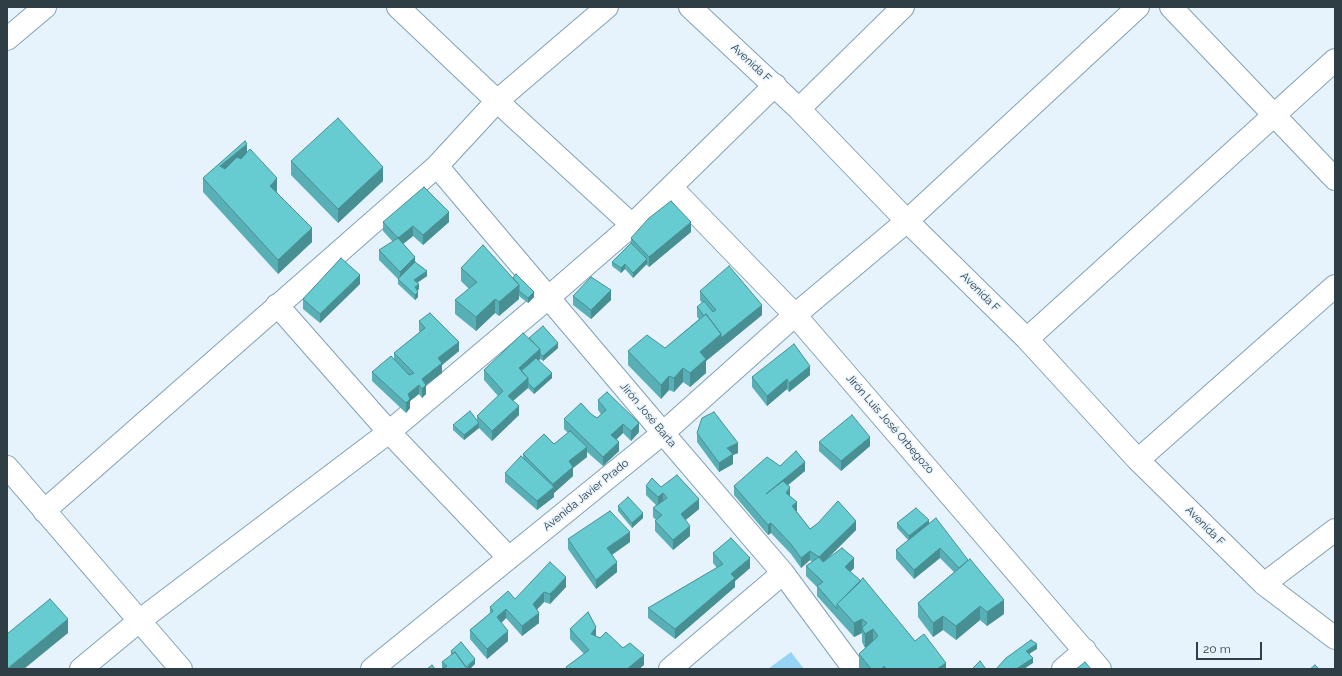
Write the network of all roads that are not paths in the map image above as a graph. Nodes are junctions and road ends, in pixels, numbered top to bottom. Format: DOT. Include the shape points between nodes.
graph roads {
  1 [pos="45,7"];
  2 [pos="398,7"];
  3 [pos="607,7"];
  4 [pos="690,7"];
  5 [pos="903,7"];
  6 [pos="1138,7"];
  7 [pos="1171,7"];
  8 [pos="7,39"];
  9 [pos="1335,60"];
  10 [pos="775,85"];
  11 [pos="497,101"];
  12 [pos="800,109"];
  13 [pos="1274,114"];
  14 [pos="437,166"];
  15 [pos="1335,179"];
  16 [pos="671,187"];
  17 [pos="907,220"];
  18 [pos="632,225"];
  19 [pos="1335,286"];
  20 [pos="549,297"];
  21 [pos="277,305"];
  22 [pos="795,315"];
  23 [pos="1027,339"];
  24 [pos="389,432"];
  25 [pos="663,433"];
  26 [pos="1138,460"];
  27 [pos="7,467"];
  28 [pos="44,511"];
  29 [pos="1335,530"];
  30 [pos="509,558"];
  31 [pos="783,573"];
  32 [pos="1264,584"];
  33 [pos="139,621"];
  34 [pos="1335,638"];
  35 [pos="1085,650"];
  36 [pos="81,669"];
  37 [pos="181,669"];
  38 [pos="372,669"];
  39 [pos="670,669"];
  40 [pos="854,669"];
  41 [pos="1063,669"];
  42 [pos="1100,669"];
  1 -- 8 [label="street"];
  2 -- 11 [label="street"];
  3 -- 11 [label="street"];
  4 -- 10 [label="street, Avenida F"];
  5 -- 12 [label="street"];
  6 -- 17 [label="street, Avenida Javier Prado"];
  7 -- 13 [label="street"];
  9 -- 13 [label="street"];
  10 -- 12 [label="street, Avenida F"];
  10 -- 16 [label="street"];
  11 -- 14 [label="street"];
  11 -- 18 [label="street"];
  12 -- 17 [label="street, Avenida F"];
  13 -- 15 [label="street"];
  13 -- 23 [label="street"];
  14 -- 20 [label="street, Jirón José Barta"];
  14 -- 21 [label="street"];
  16 -- 18 [label="street"];
  16 -- 22 [label="street, Jirón Luis José Orbegozo"];
  17 -- 22 [label="street, Avenida Javier Prado"];
  17 -- 23 [label="street, Avenida F"];
  18 -- 20 [label="street"];
  19 -- 26 [label="street"];
  20 -- 24 [label="street"];
  20 -- 25 [label="street, Jirón José Barta"];
  21 -- 24 [label="street"];
  21 -- 28 [label="street"];
  22 -- 25 [label="street, Avenida Javier Prado"];
  22 -- 35 [label="street, Jirón Luis José Orbegozo"];
  23 -- 26 [label="street, Avenida F"];
  24 -- 30 [label="street"];
  24 -- 33 [label="street"];
  25 -- 30 [label="street, Avenida Javier Prado"];
  25 -- 31 [label="street, Jirón José Barta"];
  26 -- 32 [label="street, Avenida F"];
  27 -- 28 [label="street"];
  28 -- 33 [label="street"];
  29 -- 32 [label="street"];
  30 -- 38 [label="street, Avenida Javier Prado"];
  31 -- 39 [label="street"];
  31 -- 40 [label="street, Jirón José Barta"];
  32 -- 34 [label="street, Avenida F"];
  33 -- 36 [label="street"];
  33 -- 37 [label="street"];
  35 -- 41 [label="street"];
  35 -- 42 [label="street, Jirón Luis José Orbegozo"];
}
